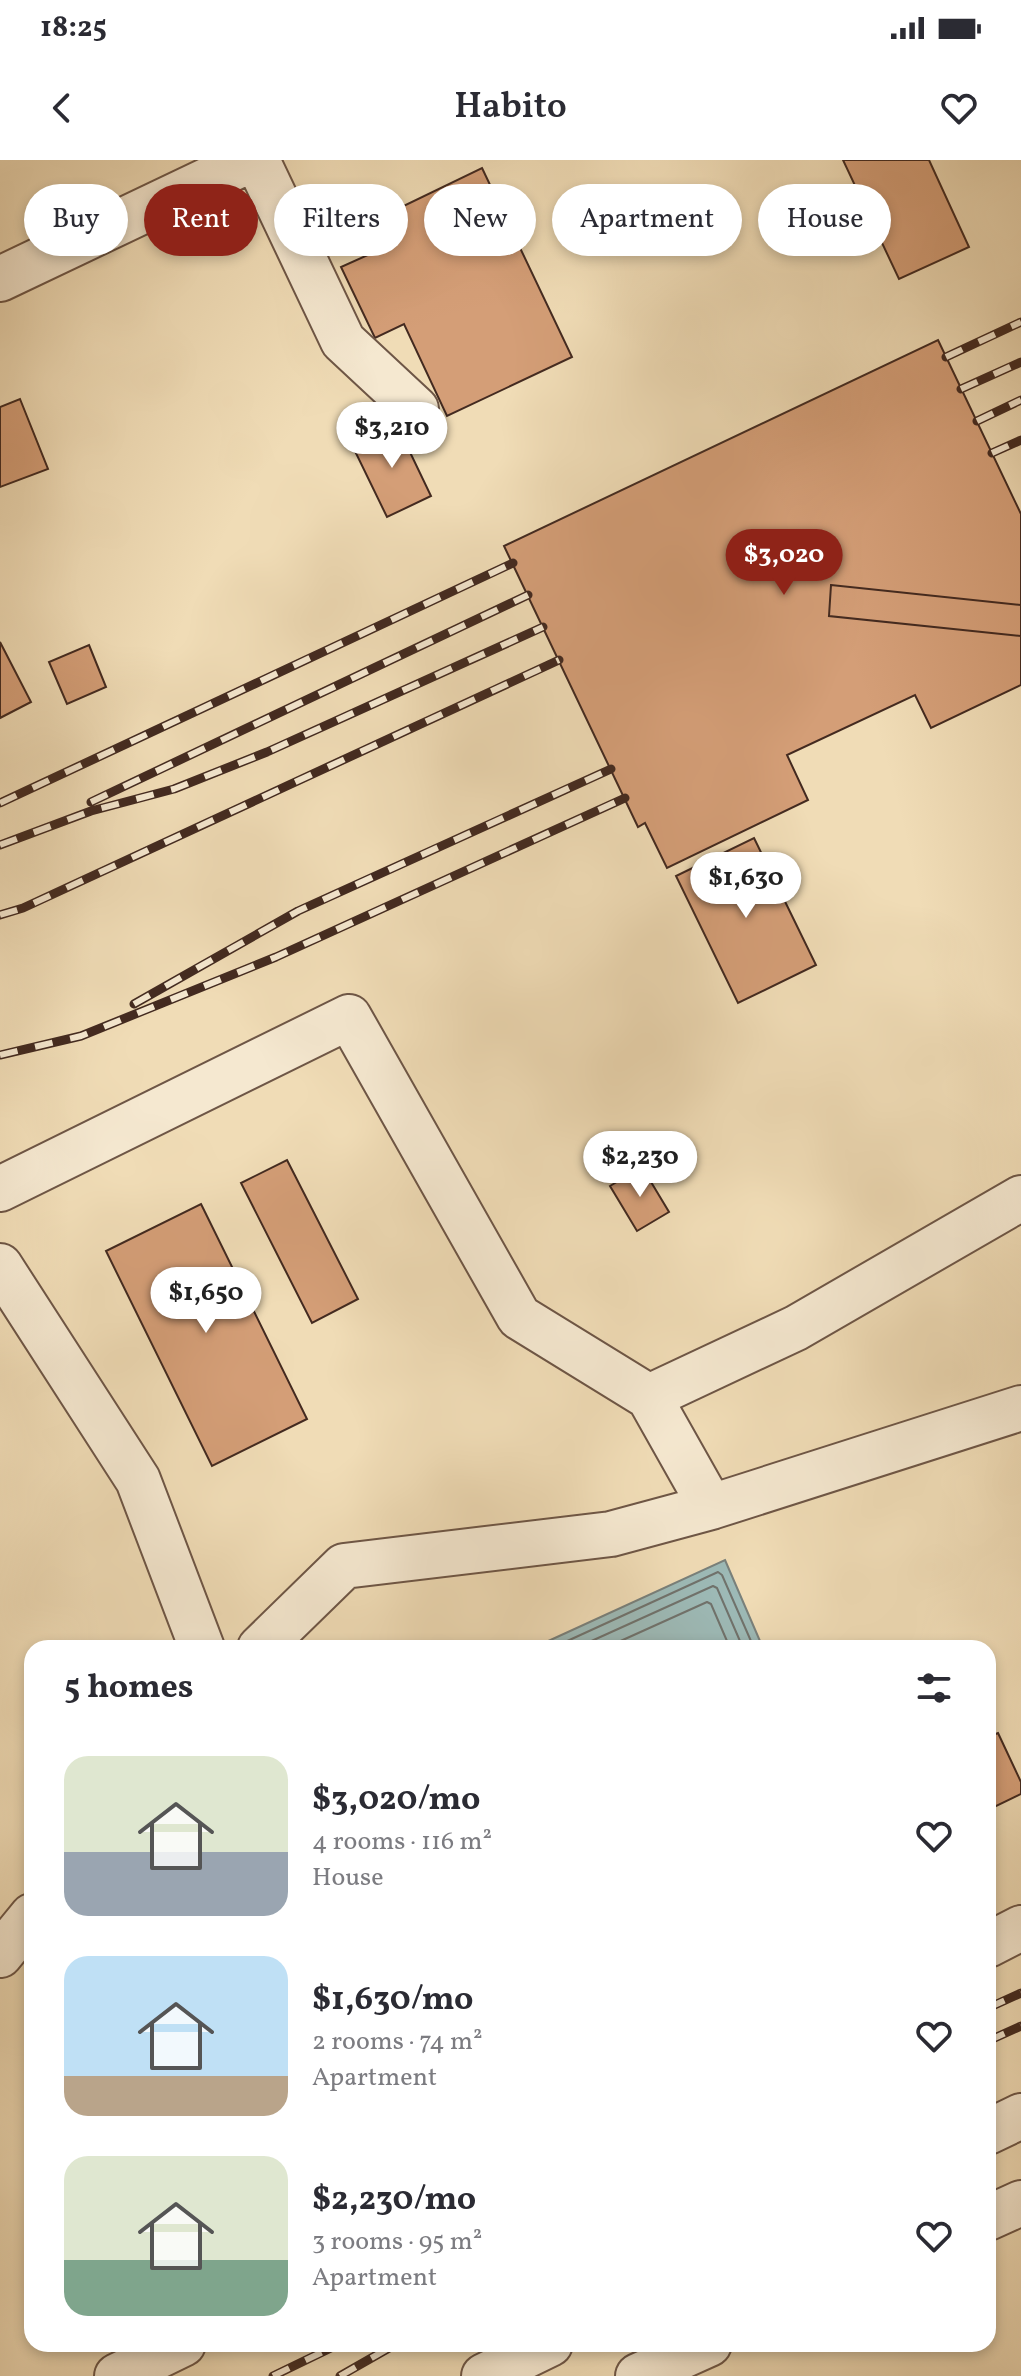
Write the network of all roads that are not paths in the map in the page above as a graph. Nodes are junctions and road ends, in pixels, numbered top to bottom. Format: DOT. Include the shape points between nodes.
graph roads {
  1 [pos="250,160"];
  2 [pos="257,160"];
  3 [pos="0,279"];
  4 [pos="416,409"];
  5 [pos="0,1189"];
  6 [pos="1021,1198"];
  7 [pos="0,1266"];
  8 [pos="649,1397"];
  9 [pos="1021,1408"];
  10 [pos="711,1507"];
  11 [pos="199,1640"];
  12 [pos="268,1640"];
  13 [pos="24,1926"];
  14 [pos="1021,1928"];
  15 [pos="996,1941"];
  16 [pos="0,1955"];
  17 [pos="1021,2116"];
  18 [pos="996,2128"];
  19 [pos="1021,2203"];
  20 [pos="996,2214"];
  21 [pos="166,2352"];
  22 [pos="534,2352"];
  23 [pos="691,2352"];
  24 [pos="117,2376"];
  25 [pos="484,2376"];
  26 [pos="638,2376"];
  1 -- 3 [label="lane"];
  2 -- 4 [label="lane" via="343,341"];
  5 -- 8 [label="lane" via="349,1017 519,1317"];
  6 -- 8 [label="lane" via="796,1328"];
  7 -- 11 [label="lane" via="138,1480"];
  8 -- 10 [label="lane"];
  9 -- 10 [label="lane"];
  10 -- 12 [label="lane" via="611,1534 344,1566"];
  13 -- 16 [label="lane"];
  14 -- 15 [label="lane"];
  17 -- 18 [label="lane"];
  19 -- 20 [label="lane"];
  21 -- 24 [label="lane"];
  22 -- 25 [label="lane"];
  23 -- 26 [label="lane"];
}
